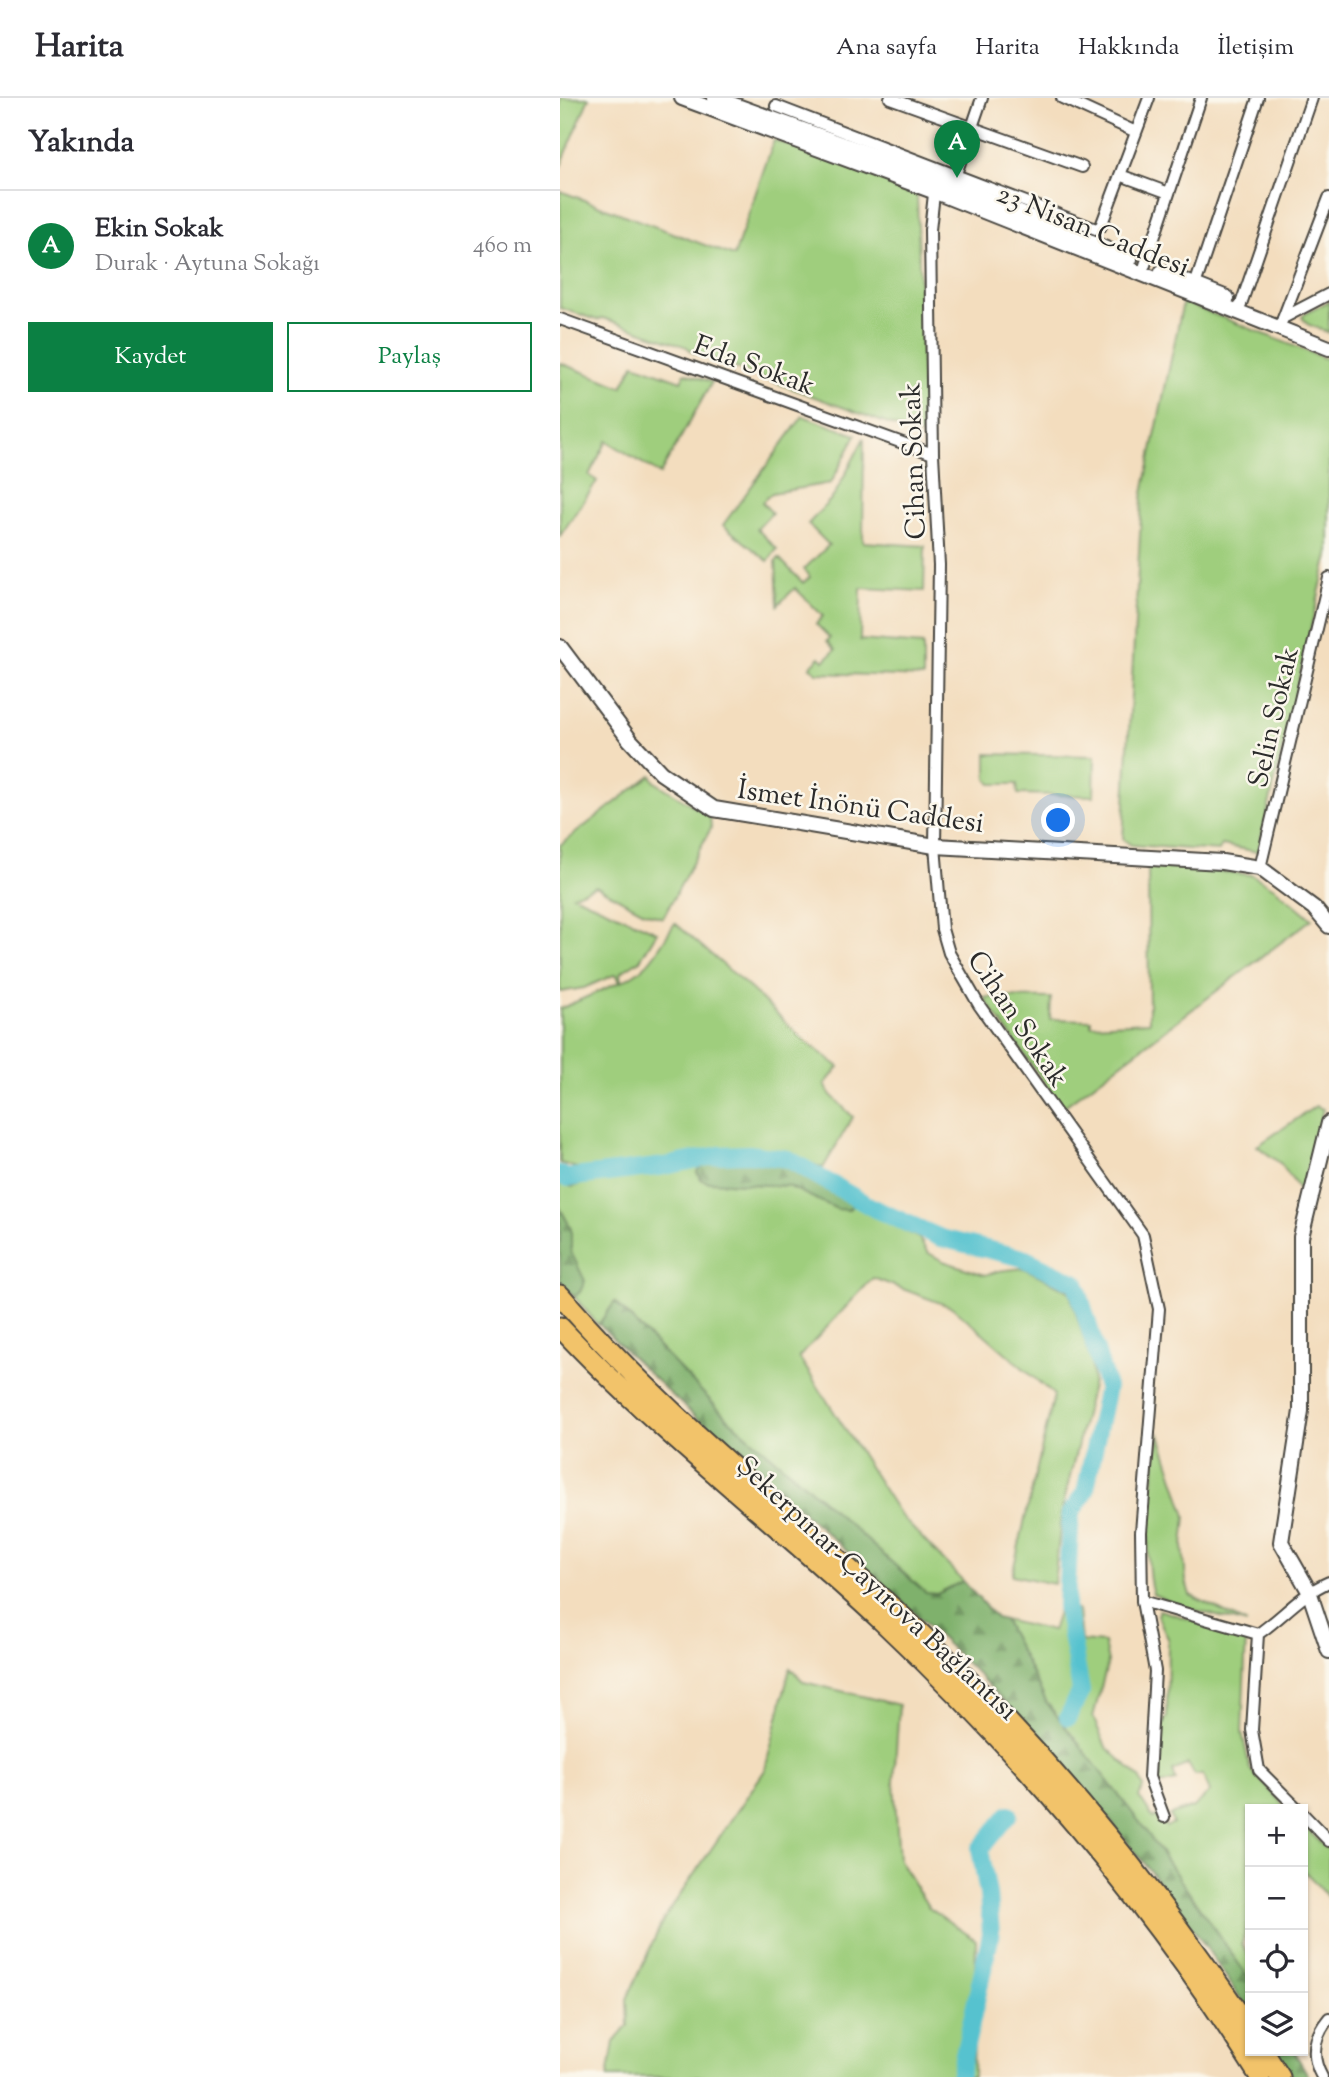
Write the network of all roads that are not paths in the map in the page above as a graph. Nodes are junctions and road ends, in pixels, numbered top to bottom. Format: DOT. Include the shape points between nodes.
graph roads {
  1 [pos="682,98"];
  2 [pos="715,98"];
  3 [pos="890,98"];
  4 [pos="982,98"];
  5 [pos="1062,98"];
  6 [pos="1149,98"];
  7 [pos="1201,98"];
  8 [pos="1258,98"];
  9 [pos="1312,98"];
  10 [pos="775,107"];
  11 [pos="973,126"];
  12 [pos="1136,132"];
  13 [pos="1082,167"];
  14 [pos="956,174"];
  15 [pos="1120,175"];
  16 [pos="935,185"];
  17 [pos="1169,193"];
  18 [pos="1329,198"];
  19 [pos="1329,228"];
  20 [pos="1315,235"];
  21 [pos="1145,265"];
  22 [pos="1195,285"];
  23 [pos="1329,294"];
  24 [pos="1241,304"];
  25 [pos="560,319"];
  26 [pos="1283,319"];
  27 [pos="1329,340"];
  28 [pos="1329,348"];
  29 [pos="933,454"];
  30 [pos="1329,578"];
  31 [pos="560,647"];
  32 [pos="934,846"];
  33 [pos="1260,868"];
  34 [pos="1329,926"];
  35 [pos="1329,1123"];
  36 [pos="560,1295"];
  37 [pos="560,1327"];
  38 [pos="1329,1582"];
  39 [pos="1309,1591"];
  40 [pos="1142,1601"];
  41 [pos="1258,1634"];
  42 [pos="1329,1651"];
  43 [pos="1293,1804"];
  44 [pos="1164,1817"];
  45 [pos="1308,1819"];
  46 [pos="1329,1841"];
  47 [pos="1329,2018"];
  48 [pos="1245,2023"];
  49 [pos="1266,2056"];
  50 [pos="1260,2077"];
  51 [pos="1280,2077"];
  52 [pos="1322,2077"];
  1 -- 16 [label="street, 23 Nisan Caddesi"];
  2 -- 10 [label="street, 23 Nisan Caddesi"];
  3 -- 11 [label="street"];
  4 -- 11 [label="street"];
  5 -- 12 [label="street"];
  6 -- 12 [label="street"];
  7 -- 17 [label="street"];
  8 -- 22 [label="street"];
  9 -- 24 [label="street"];
  10 -- 14 [label="street"];
  10 -- 16 [label="street, 23 Nisan Caddesi"];
  11 -- 13 [label="street"];
  11 -- 14 [label="street"];
  12 -- 15 [label="street"];
  14 -- 15 [label="street" via="1096,229"];
  15 -- 17 [label="street"];
  16 -- 21 [label="street, 23 Nisan Caddesi"];
  16 -- 28 [label="street, 23 Nisan Caddesi"];
  16 -- 29 [label="street, Cihan Sokak" via="930,230"];
  17 -- 21 [label="street"];
  18 -- 20 [label="street"];
  19 -- 20 [label="street"];
  20 -- 26 [label="street"];
  21 -- 22 [label="street, 23 Nisan Caddesi"];
  22 -- 24 [label="street, 23 Nisan Caddesi"];
  23 -- 26 [label="street"];
  24 -- 26 [label="street, 23 Nisan Caddesi"];
  25 -- 29 [label="street, Eda Sokak"];
  26 -- 27 [label="street, 23 Nisan Caddesi"];
  29 -- 32 [label="street, Cihan Sokak" via="939,565"];
  30 -- 33 [label="street, Selin Sokak"];
  31 -- 32 [label="street, İsmet İnönü Caddesi" via="630,740 661,773 714,809"];
  32 -- 33 [label="street, İsmet İnönü Caddesi"];
  32 -- 40 [label="street, Cihan Sokak" via="942,929 949,953 979,1005 1143,1235 1159,1309 1141,1532"];
  33 -- 34 [label="street, İsmet İnönü Caddesi" via="1314,908"];
  35 -- 39 [label="street" via="1301,1237 1301,1411 1282,1542"];
  36 -- 48 [label="highway, Şekerpınar-Çayırova Bağlantısı" via="691,1429 920,1633 1034,1749 1153,1894"];
  37 -- 50 [label="highway, Şekerpınar-Çayırova Bağlantısı" via="675,1440 882,1621 1020,1759 1142,1905"];
  38 -- 39 [label="street"];
  39 -- 41 [label="street"];
  39 -- 42 [label="street"];
  40 -- 41 [label="street"];
  40 -- 44 [label="street, Cihan Sokak" via="1155,1671 1149,1777"];
  41 -- 43 [label="street" via="1252,1730 1259,1770"];
  45 -- 46 [label="street"];
  47 -- 52 [label="street" via="1314,2049"];
  49 -- 51 [label="highway"];
}
